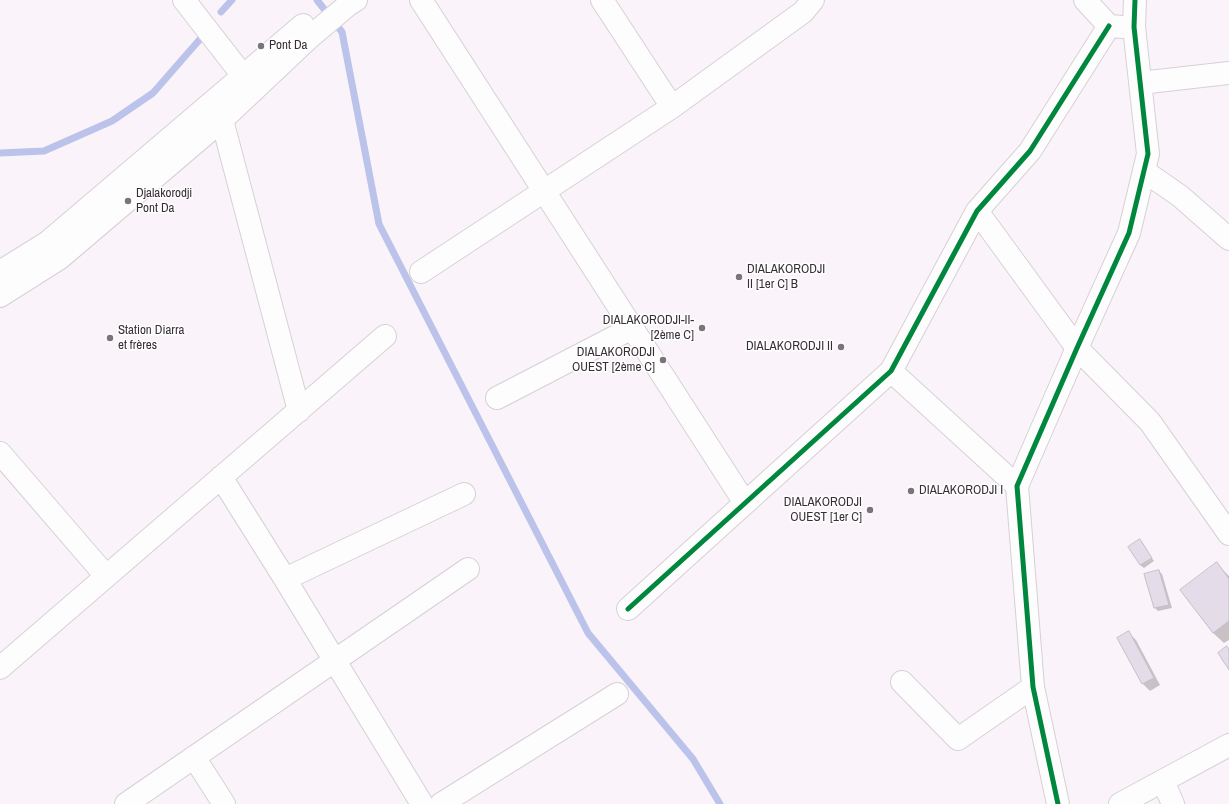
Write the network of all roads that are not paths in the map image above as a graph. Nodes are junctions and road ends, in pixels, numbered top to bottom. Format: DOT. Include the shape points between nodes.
graph roads {
  1 [pos="184,0"];
  2 [pos="421,0"];
  3 [pos="602,0"];
  4 [pos="1085,0"];
  5 [pos="1135,0"];
  6 [pos="346,2"];
  7 [pos="803,4"];
  8 [pos="1109,26"];
  9 [pos="1134,27"];
  10 [pos="1229,73"];
  11 [pos="248,83"];
  12 [pos="1140,83"];
  13 [pos="672,108"];
  14 [pos="216,112"];
  15 [pos="1144,170"];
  16 [pos="544,191"];
  17 [pos="977,211"];
  18 [pos="1229,239"];
  19 [pos="0,272"];
  20 [pos="421,272"];
  21 [pos="0,296"];
  22 [pos="632,328"];
  23 [pos="385,336"];
  24 [pos="1076,348"];
  25 [pos="891,371"];
  26 [pos="497,398"];
  27 [pos="299,411"];
  28 [pos="2,459"];
  29 [pos="221,477"];
  30 [pos="1017,486"];
  31 [pos="464,494"];
  32 [pos="745,502"];
  33 [pos="1229,534"];
  34 [pos="468,569"];
  35 [pos="106,576"];
  36 [pos="285,579"];
  37 [pos="628,609"];
  38 [pos="334,661"];
  39 [pos="0,668"];
  40 [pos="902,682"];
  41 [pos="1033,687"];
  42 [pos="617,694"];
  43 [pos="1229,745"];
  44 [pos="194,757"];
  45 [pos="1163,781"];
  46 [pos="126,804"];
  47 [pos="224,804"];
  48 [pos="422,804"];
  49 [pos="441,804"];
  50 [pos="1058,804"];
  51 [pos="1120,804"];
  52 [pos="1173,804"];
  1 -- 11 [label="street"];
  2 -- 16 [label="street"];
  3 -- 13 [label="street"];
  4 -- 8 [label="street"];
  5 -- 9 [label="street"];
  6 -- 11 [label="street" via="306,32"];
  7 -- 13 [label="street"];
  8 -- 9 [label="street"];
  8 -- 17 [label="street" via="1030,151"];
  9 -- 12 [label="street"];
  10 -- 12 [label="street"];
  11 -- 14 [label="street"];
  12 -- 15 [label="street" via="1148,154"];
  13 -- 16 [label="street"];
  14 -- 19 [label="street" via="48,242"];
  14 -- 21 [label="street" via="60,258"];
  14 -- 27 [label="street"];
  15 -- 18 [label="street" via="1180,196"];
  15 -- 24 [label="street" via="1129,233"];
  16 -- 20 [label="street"];
  16 -- 22 [label="street"];
  17 -- 24 [label="street"];
  17 -- 25 [label="street"];
  22 -- 26 [label="street"];
  22 -- 32 [label="street"];
  23 -- 27 [label="street"];
  24 -- 30 [label="street"];
  24 -- 33 [label="street" via="1150,422"];
  25 -- 30 [label="street"];
  25 -- 32 [label="street"];
  27 -- 29 [label="street"];
  28 -- 35 [label="street"];
  29 -- 35 [label="street"];
  29 -- 36 [label="street"];
  30 -- 41 [label="street"];
  31 -- 36 [label="street"];
  32 -- 37 [label="street"];
  34 -- 38 [label="street"];
  35 -- 39 [label="street"];
  36 -- 38 [label="street"];
  38 -- 44 [label="street"];
  38 -- 48 [label="street"];
  40 -- 41 [label="street" via="958,739"];
  41 -- 50 [label="street"];
  42 -- 49 [label="street"];
  43 -- 45 [label="street"];
  44 -- 46 [label="street"];
  44 -- 47 [label="street"];
  45 -- 51 [label="street"];
  45 -- 52 [label="street"];
}
